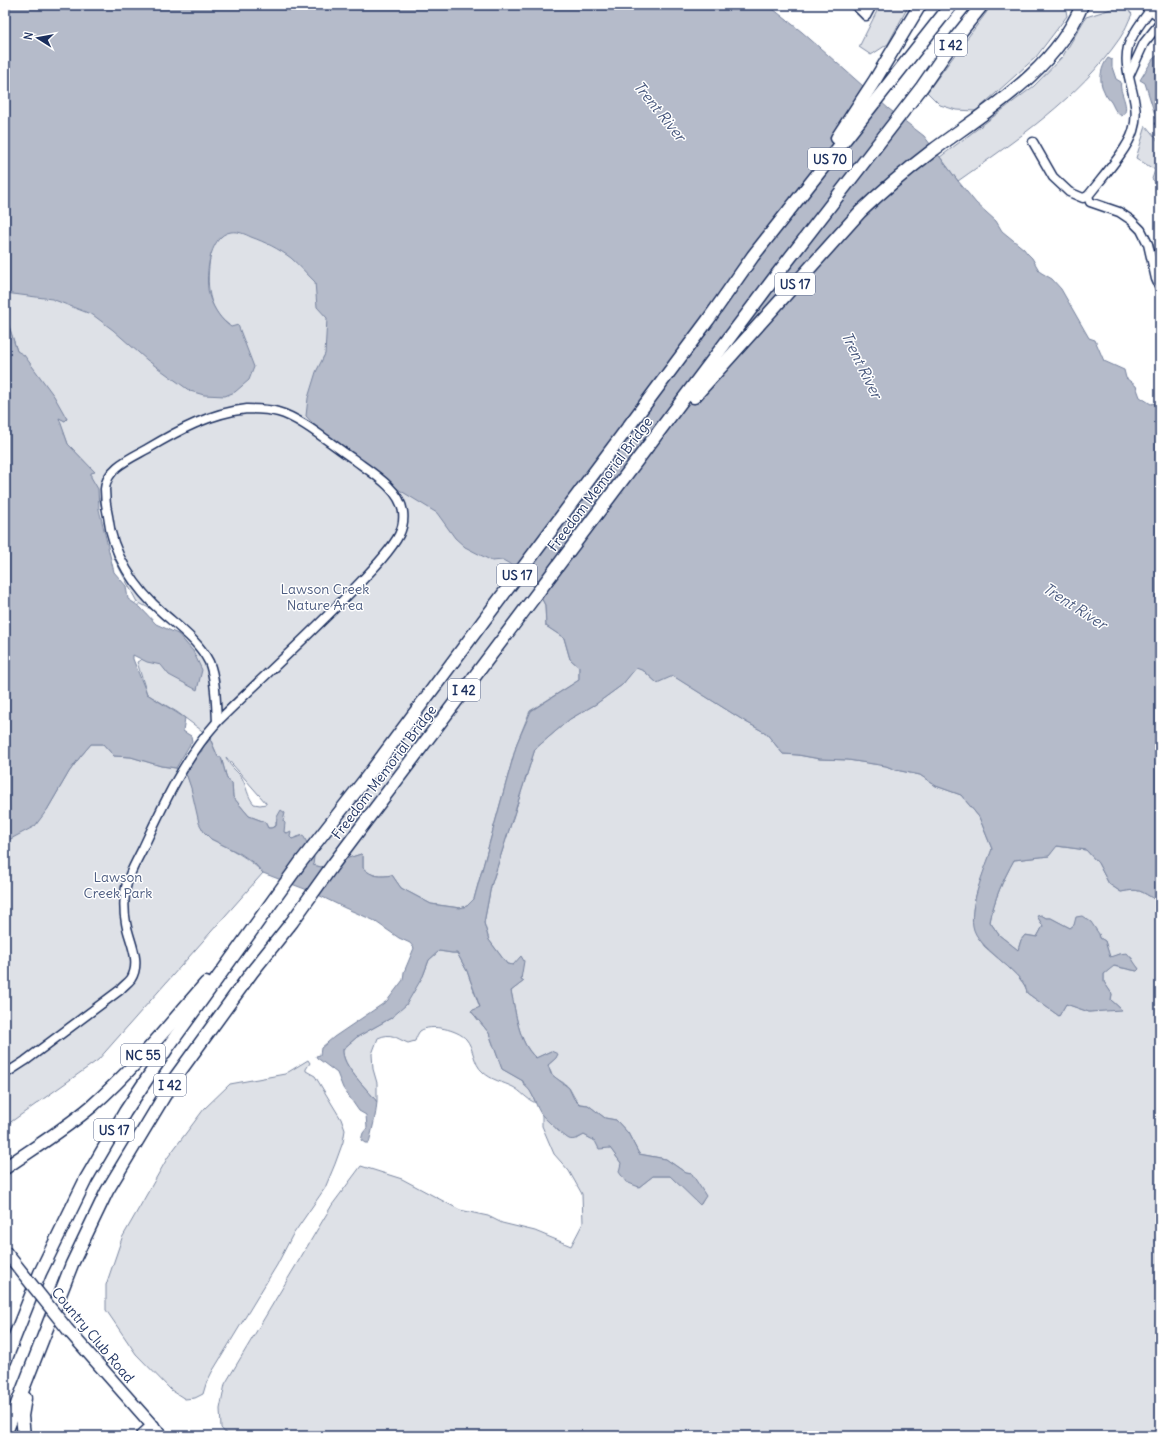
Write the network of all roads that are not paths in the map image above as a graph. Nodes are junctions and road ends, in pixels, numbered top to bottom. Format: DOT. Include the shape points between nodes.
graph roads {
  1 [pos="855,5"];
  2 [pos="872,5"];
  3 [pos="920,5"];
  4 [pos="951,5"];
  5 [pos="982,5"];
  6 [pos="1082,5"];
  7 [pos="1143,5"];
  8 [pos="1150,10"];
  9 [pos="1160,17"];
  10 [pos="1160,23"];
  11 [pos="1129,76"];
  12 [pos="1033,142"];
  13 [pos="1088,196"];
  14 [pos="761,247"];
  15 [pos="1160,288"];
  16 [pos="638,459"];
  17 [pos="217,722"];
  18 [pos="259,919"];
  19 [pos="5,1074"];
  20 [pos="5,1168"];
  21 [pos="5,1251"];
  22 [pos="72,1264"];
  23 [pos="5,1361"];
  24 [pos="158,1433"];
  25 [pos="5,1435"];
  26 [pos="24,1436"];
  27 [pos="142,1436"];
  1 -- 2 [label="street" via="866,16"];
  3 -- 14 [label="highway, US 17" via="842,131"];
  4 -- 14 [label="highway, Freedom Memorial Bridge / US 70"];
  5 -- 16 [label="highway, Freedom Memorial Bridge / I 42"];
  6 -- 16 [label="highway, US 17" via="1068,32 1027,79 968,127 907,170 860,212"];
  7 -- 8 [label="street"];
  8 -- 9 [label="street"];
  8 -- 11 [label="street" via="1128,46 1126,62"];
  10 -- 11 [label="street" via="1144,43"];
  11 -- 13 [label="street" via="1136,108 1133,131 1126,145"];
  12 -- 13 [label="street" via="1054,178 1069,192 1083,198"];
  13 -- 15 [label="street" via="1090,202 1119,212 1141,230 1148,244"];
  14 -- 18 [label="highway, Freedom Memorial Bridge / US 17"];
  16 -- 22 [label="highway, Freedom Memorial Bridge / I 42" via="175,1078 107,1191"];
  17 -- 17 [label="street" via="375,566 398,536 404,523 403,510 398,499 386,484 370,471 293,418 263,409 232,411 200,421 118,466 109,475 105,487 109,526 119,558 145,595 197,644 209,663 214,684"];
  17 -- 19 [label="street" via="201,740 179,775 131,873 125,891 124,908 126,925 135,953 136,966 131,979 120,990"];
  18 -- 20 [label="highway, NC 55" via="151,1047 115,1084 78,1117"];
  18 -- 23 [label="highway, US 17" via="168,1046 99,1156 40,1273"];
  21 -- 24 [label="main road, Country Club Road, bridge" via="68,1330"];
  22 -- 25 [label="highway, I 42"];
  22 -- 26 [label="highway" via="26,1392 22,1416"];
  24 -- 27 [label="highway"];
}
